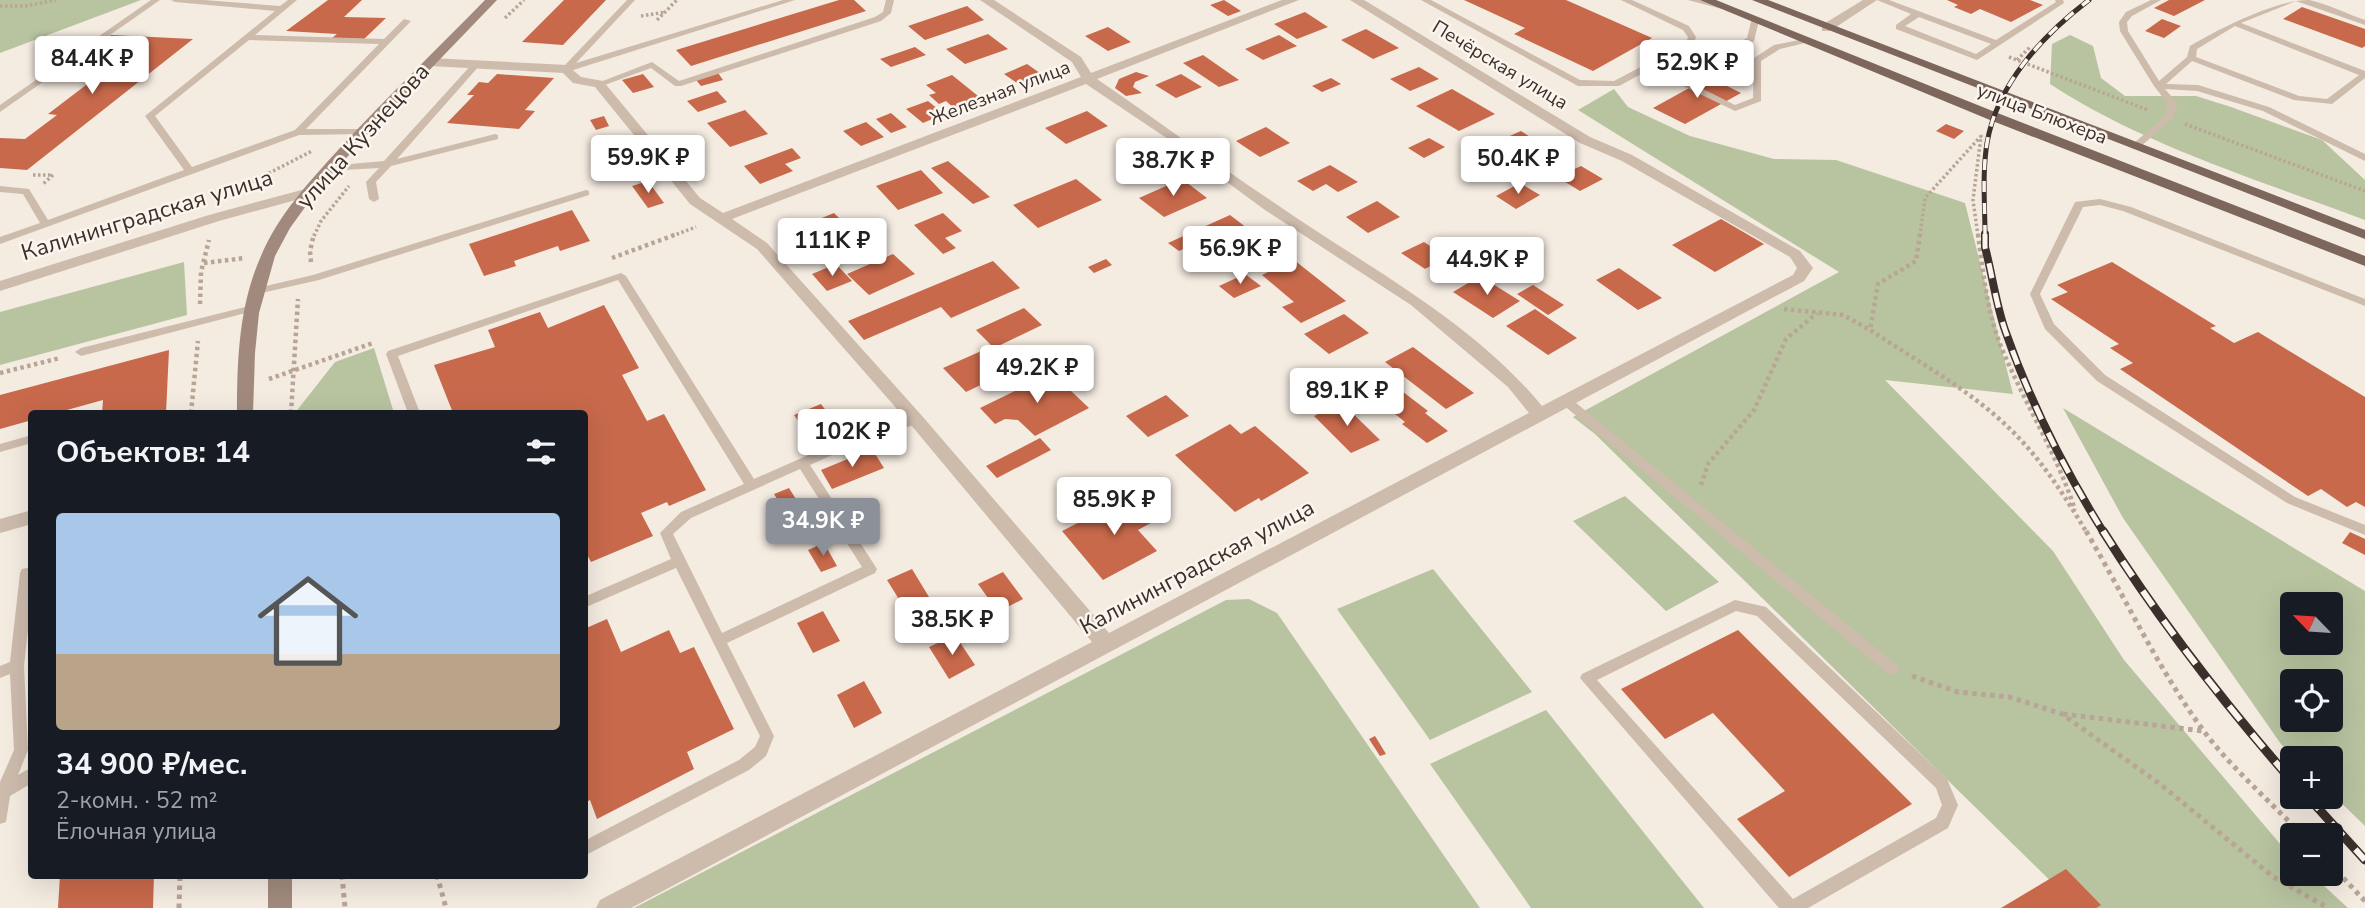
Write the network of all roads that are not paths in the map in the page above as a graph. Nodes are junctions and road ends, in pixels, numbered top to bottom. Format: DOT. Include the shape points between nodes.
graph roads {
  1 [pos="156,0"];
  2 [pos="175,0"];
  3 [pos="293,0"];
  4 [pos="491,0"];
  5 [pos="631,0"];
  6 [pos="791,0"];
  7 [pos="890,0"];
  8 [pos="986,0"];
  9 [pos="1293,0"];
  10 [pos="1356,0"];
  11 [pos="1424,0"];
  12 [pos="1625,0"];
  13 [pos="1692,0"];
  14 [pos="1706,0"];
  15 [pos="1758,0"];
  16 [pos="1871,0"];
  17 [pos="1881,0"];
  18 [pos="2059,0"];
  19 [pos="2157,0"];
  20 [pos="2293,0"];
  21 [pos="2300,0"];
  22 [pos="1722,7"];
  23 [pos="282,9"];
  24 [pos="1917,14"];
  25 [pos="407,20"];
  26 [pos="1755,20"];
  27 [pos="2234,23"];
  28 [pos="2365,23"];
  29 [pos="1826,28"];
  30 [pos="246,37"];
  31 [pos="1806,40"];
  32 [pos="385,42"];
  33 [pos="1997,43"];
  34 [pos="2192,58"];
  35 [pos="430,62"];
  36 [pos="476,65"];
  37 [pos="567,69"];
  38 [pos="1089,80"];
  39 [pos="599,83"];
  40 [pos="2158,86"];
  41 [pos="0,109"];
  42 [pos="298,132"];
  43 [pos="361,132"];
  44 [pos="495,137"];
  45 [pos="2136,146"];
  46 [pos="2365,158"];
  47 [pos="387,164"];
  48 [pos="328,169"];
  49 [pos="190,171"];
  50 [pos="0,189"];
  51 [pos="309,192"];
  52 [pos="586,193"];
  53 [pos="374,199"];
  54 [pos="720,219"];
  55 [pos="46,224"];
  56 [pos="2365,235"];
  57 [pos="0,241"];
  58 [pos="2365,261"];
  59 [pos="1805,268"];
  60 [pos="0,286"];
  61 [pos="257,291"];
  62 [pos="2365,303"];
  63 [pos="253,307"];
  64 [pos="81,352"];
  65 [pos="1566,401"];
  66 [pos="245,410"];
  67 [pos="413,410"];
  68 [pos="1540,415"];
  69 [pos="917,421"];
  70 [pos="28,440"];
  71 [pos="0,448"];
  72 [pos="803,464"];
  73 [pos="752,487"];
  74 [pos="28,518"];
  75 [pos="0,526"];
  76 [pos="2365,530"];
  77 [pos="679,561"];
  78 [pos="27,573"];
  79 [pos="588,601"];
  80 [pos="719,641"];
  81 [pos="1105,643"];
  82 [pos="17,666"];
  83 [pos="1892,669"];
  84 [pos="0,672"];
  85 [pos="28,776"];
  86 [pos="1,793"];
  87 [pos="0,817"];
  88 [pos="588,847"];
  89 [pos="280,879"];
  90 [pos="280,908"];
  91 [pos="608,908"];
  92 [pos="1791,908"];
  1 -- 41 [label="lane"];
  2 -- 23 [label="lane"];
  3 -- 23 [label="lane"];
  4 -- 35 [label="street, улица Кузнецова"];
  5 -- 37 [label="lane"];
  6 -- 37 [label="lane"];
  7 -- 39 [label="lane" via="887,13 878,19 678,84 652,65"];
  8 -- 38 [label="street" via="1077,61"];
  9 -- 38 [label="street, Железная улица"];
  10 -- 59 [label="street, Печёрская улица" via="1585,139 1627,158 1795,254"];
  11 -- 12 [label="lane" via="1578,83 1616,84 1690,44 1692,37 1686,28"];
  13 -- 22 [label="lane"];
  14 -- 22 [label="main road, улица Блюхера"];
  15 -- 29 [label="main road, улица Блюхера"];
  16 -- 29 [label="street"];
  17 -- 24 [label="lane"];
  18 -- 33 [label="lane"];
  19 -- 40 [label="lane" via="2129,13 2123,22 2131,44"];
  20 -- 27 [label="lane"];
  21 -- 28 [label="lane"];
  22 -- 26 [label="main road, улица Блюхера"];
  23 -- 30 [label="lane"];
  24 -- 33 [label="lane"];
  24 -- 33 [label="lane" via="1899,27 1977,57"];
  25 -- 32 [label="lane"];
  26 -- 31 [label="main road, улица Блюхера"];
  26 -- 31 [label="lane" via="1751,38 1678,80 1735,108 1758,99 1757,60 1777,47"];
  27 -- 34 [label="lane" via="2193,48"];
  27 -- 34 [label="lane" via="2365,74 2329,102 2297,98"];
  29 -- 45 [label="main road, улица Блюхера"];
  30 -- 32 [label="lane"];
  30 -- 49 [label="lane" via="150,116"];
  31 -- 58 [label="main road, улица Блюхера"];
  32 -- 42 [label="lane"];
  34 -- 40 [label="lane"];
  35 -- 36 [label="street"];
  35 -- 43 [label="street, улица Кузнецова"];
  36 -- 37 [label="street"];
  36 -- 47 [label="lane"];
  37 -- 39 [label="street" via="578,80"];
  38 -- 54 [label="street, Железная улица"];
  38 -- 68 [label="street" via="1416,302 1514,383"];
  39 -- 54 [label="street" via="695,201"];
  40 -- 45 [label="lane" via="2173,104 2168,117"];
  40 -- 46 [label="lane" via="2198,88 2266,109"];
  42 -- 43 [label="lane"];
  42 -- 49 [label="lane"];
  43 -- 48 [label="street, улица Кузнецова"];
  44 -- 47 [label="lane"];
  45 -- 56 [label="main road, улица Блюхера"];
  47 -- 48 [label="lane"];
  47 -- 53 [label="lane" via="371,183"];
  48 -- 51 [label="street, улица Кузнецова"];
  49 -- 55 [label="lane"];
  50 -- 55 [label="lane" via="26,191"];
  51 -- 60 [label="street, Калининградская улица"];
  51 -- 61 [label="street, улица Кузнецова" via="269,256"];
  52 -- 61 [label="lane" via="315,278"];
  54 -- 69 [label="street" via="762,246"];
  55 -- 57 [label="lane"];
  59 -- 65 [label="street, Калининградская улица" via="1799,278"];
  61 -- 63 [label="street, улица Кузнецова"];
  62 -- 76 [label="lane" via="2100,202 2080,204 2035,294 2049,326 2101,378 2291,500"];
  63 -- 64 [label="lane"];
  63 -- 66 [label="street, улица Кузнецова"];
  65 -- 68 [label="street, Калининградская улица"];
  65 -- 83 [label="lane"];
  67 -- 73 [label="lane" via="391,354 621,276"];
  68 -- 81 [label="street, Калининградская улица"];
  69 -- 72 [label="lane" via="883,427"];
  69 -- 81 [label="street"];
  70 -- 71 [label="lane"];
  72 -- 73 [label="lane"];
  72 -- 80 [label="lane" via="870,569"];
  73 -- 77 [label="lane" via="686,514 666,533"];
  74 -- 75 [label="street"];
  77 -- 79 [label="lane"];
  77 -- 80 [label="lane"];
  78 -- 82 [label="lane"];
  80 -- 88 [label="lane" via="767,736 761,751 744,765"];
  81 -- 91 [label="street, Калининградская улица"];
  82 -- 84 [label="lane"];
  82 -- 86 [label="lane" via="21,750"];
  85 -- 86 [label="lane"];
  86 -- 87 [label="lane"];
  89 -- 90 [label="street"];
  92 -- 92 [label="lane" via="1587,678 1735,605 1761,611 1942,784 1950,805 1942,822"];
}
